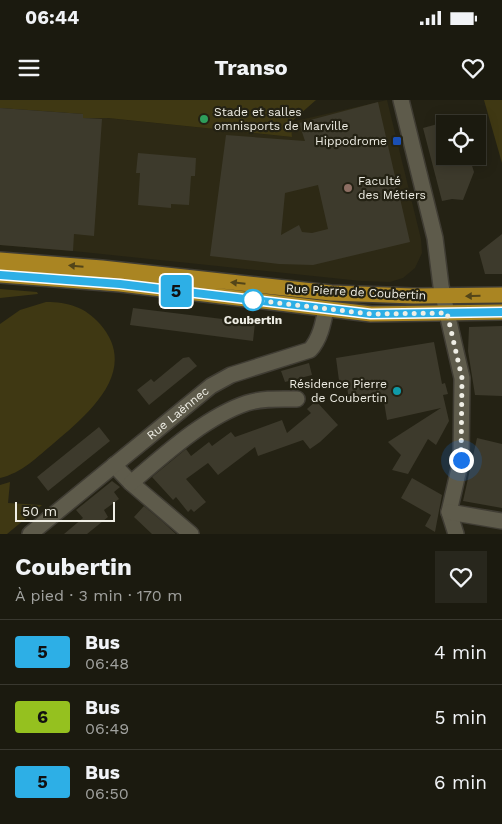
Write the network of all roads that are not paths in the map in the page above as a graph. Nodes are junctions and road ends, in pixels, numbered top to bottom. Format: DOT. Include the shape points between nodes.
graph roads {
  1 [pos="401,100"];
  2 [pos="0,260"];
  3 [pos="0,275"];
  4 [pos="502,295"];
  5 [pos="443,297"];
  6 [pos="326,309"];
  7 [pos="502,312"];
  8 [pos="447,313"];
  9 [pos="297,399"];
  10 [pos="114,464"];
  11 [pos="131,484"];
  12 [pos="449,512"];
  13 [pos="502,521"];
  14 [pos="30,534"];
  15 [pos="191,534"];
  16 [pos="456,534"];
  1 -- 5 [label="street" via="436,238"];
  5 -- 2 [label="main road, Rue Pierre de Coubertin, one-way" via="331,293"];
  3 -- 6 [label="main road, Rue Pierre de Coubertin" via="120,284"];
  4 -- 5 [label="main road, Rue Pierre de Coubertin, one-way"];
  5 -- 8 [label="street"];
  6 -- 8 [label="main road, Rue Pierre de Coubertin" via="371,314"];
  6 -- 10 [label="street, Rue Laënnec" via="316,343 310,350 231,375 211,386"];
  7 -- 8 [label="main road, Rue Pierre de Coubertin"];
  8 -- 12 [label="street" via="462,378 461,460"];
  9 -- 11 [label="street" via="248,403 226,413 173,446"];
  10 -- 11 [label="street"];
  10 -- 14 [label="street, Rue Laënnec"];
  11 -- 15 [label="street"];
  12 -- 13 [label="street"];
  12 -- 16 [label="street"];
}
